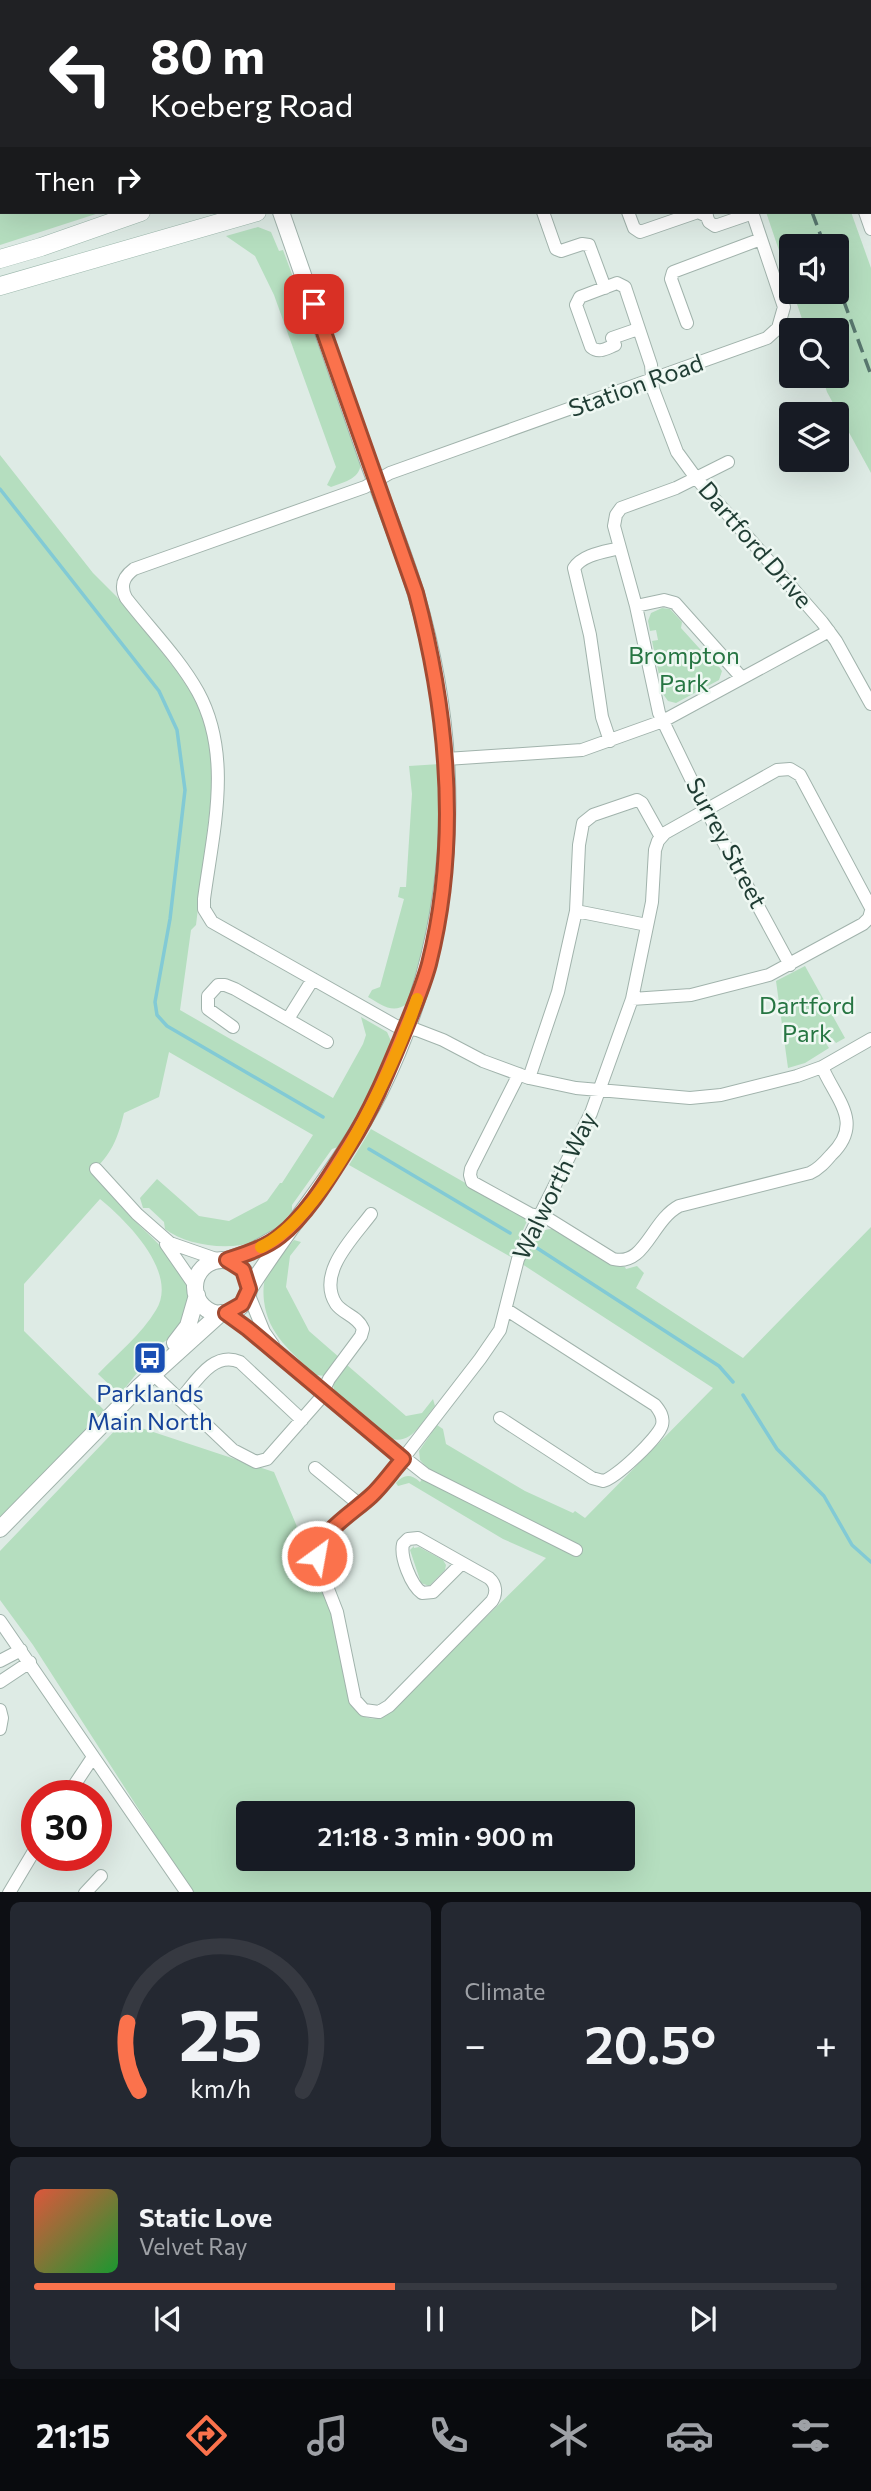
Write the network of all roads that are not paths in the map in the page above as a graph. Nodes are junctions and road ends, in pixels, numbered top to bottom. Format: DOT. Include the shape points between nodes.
graph roads {
  1 [pos="135,214"];
  2 [pos="250,214"];
  3 [pos="282,214"];
  4 [pos="544,214"];
  5 [pos="629,214"];
  6 [pos="692,214"];
  7 [pos="706,214"];
  8 [pos="749,214"];
  9 [pos="752,214"];
  10 [pos="761,239"];
  11 [pos="0,259"];
  12 [pos="0,286"];
  13 [pos="605,288"];
  14 [pos="687,323"];
  15 [pos="638,329"];
  16 [pos="653,380"];
  17 [pos="728,462"];
  18 [pos="696,478"];
  19 [pos="376,481"];
  20 [pos="620,548"];
  21 [pos="636,606"];
  22 [pos="829,631"];
  23 [pos="742,678"];
  24 [pos="871,704"];
  25 [pos="663,721"];
  26 [pos="610,741"];
  27 [pos="446,759"];
  28 [pos="706,810"];
  29 [pos="661,837"];
  30 [pos="871,909"];
  31 [pos="576,911"];
  32 [pos="648,925"];
  33 [pos="790,965"];
  34 [pos="313,979"];
  35 [pos="632,999"];
  36 [pos="288,1019"];
  37 [pos="233,1027"];
  38 [pos="405,1028"];
  39 [pos="871,1038"];
  40 [pos="327,1042"];
  41 [pos="822,1067"];
  42 [pos="524,1076"];
  43 [pos="600,1090"];
  44 [pos="96,1169"];
  45 [pos="313,1200"];
  46 [pos="371,1214"];
  47 [pos="538,1216"];
  48 [pos="151,1227"];
  49 [pos="223,1260"];
  50 [pos="196,1291"];
  51 [pos="249,1291"];
  52 [pos="507,1310"];
  53 [pos="223,1313"];
  54 [pos="289,1363"];
  55 [pos="154,1375"];
  56 [pos="138,1388"];
  57 [pos="323,1393"];
  58 [pos="180,1400"];
  59 [pos="500,1418"];
  60 [pos="302,1420"];
  61 [pos="403,1459"];
  62 [pos="315,1468"];
  63 [pos="360,1505"];
  64 [pos="0,1529"];
  65 [pos="576,1550"];
  66 [pos="462,1563"];
  67 [pos="0,1621"];
  68 [pos="21,1650"];
  69 [pos="0,1661"];
  70 [pos="30,1662"];
  71 [pos="0,1682"];
  72 [pos="0,1710"];
  73 [pos="0,1728"];
  74 [pos="93,1757"];
  75 [pos="78,1780"];
  76 [pos="22,1871"];
  77 [pos="102,1876"];
  78 [pos="9,1892"];
  79 [pos="85,1892"];
  80 [pos="187,1892"];
  1 -- 11 [label="main road"];
  2 -- 12 [label="main road"];
  3 -- 19 [label="street"];
  4 -- 13 [label="street" via="556,248 589,245"];
  5 -- 6 [label="street" via="640,232"];
  7 -- 8 [label="street" via="710,224 717,226"];
  9 -- 10 [label="street, Station Road"];
  10 -- 14 [label="street" via="673,272 671,279"];
  10 -- 16 [label="street, Station Road" via="784,307 778,328 767,338"];
  13 -- 15 [label="street, Dartford Drive" via="624,285"];
  13 -- 15 [label="street" via="576,303 591,347 600,351 615,345 612,338"];
  15 -- 16 [label="street, Dartford Drive"];
  16 -- 18 [label="street, Dartford Drive" via="671,441"];
  16 -- 19 [label="street, Station Road"];
  17 -- 18 [label="street"];
  18 -- 20 [label="street, Surrey Street" via="618,511 614,522"];
  18 -- 22 [label="street, Dartford Drive"];
  19 -- 27 [label="street" via="425,628 439,691"];
  19 -- 34 [label="street, Station Road" via="134,569 122,588 191,681 214,732 219,777 204,899 207,916"];
  20 -- 21 [label="street, Surrey Street"];
  20 -- 26 [label="street" via="588,557 574,568"];
  21 -- 23 [label="street" via="664,600 675,603"];
  21 -- 25 [label="street, Surrey Street"];
  22 -- 23 [label="street"];
  22 -- 24 [label="street, Dartford Drive"];
  23 -- 25 [label="street"];
  25 -- 26 [label="street"];
  25 -- 28 [label="street, Surrey Street"];
  26 -- 27 [label="street" via="565,752"];
  27 -- 38 [label="street" via="439,914 428,965"];
  28 -- 29 [label="street"];
  28 -- 30 [label="street" via="777,770 794,770"];
  28 -- 33 [label="street, Surrey Street"];
  29 -- 31 [label="street" via="637,800 587,818 579,845"];
  29 -- 32 [label="street, Walworth Way" via="655,850"];
  30 -- 33 [label="street" via="863,924"];
  31 -- 32 [label="street"];
  31 -- 42 [label="street" via="558,992"];
  32 -- 35 [label="street, Walworth Way"];
  33 -- 35 [label="street" via="691,995"];
  34 -- 36 [label="street"];
  34 -- 38 [label="street"];
  35 -- 43 [label="street, Walworth Way"];
  36 -- 37 [label="street" via="235,989 218,985 208,996 208,1009"];
  36 -- 40 [label="street"];
  38 -- 42 [label="street"];
  38 -- 45 [label="street" via="381,1089"];
  39 -- 41 [label="street"];
  41 -- 43 [label="street" via="710,1097"];
  41 -- 47 [label="street" via="848,1128 841,1146 814,1172 679,1206 664,1217 636,1255 622,1260 612,1259"];
  42 -- 43 [label="street"];
  42 -- 47 [label="street" via="470,1175 475,1184"];
  43 -- 47 [label="street, Walworth Way"];
  44 -- 48 [label="street"];
  45 -- 49 [label="street" via="281,1236"];
  45 -- 51 [label="street"];
  46 -- 57 [label="street" via="334,1265 329,1282 337,1306 363,1329"];
  47 -- 52 [label="street, Walworth Way" via="518,1259"];
  48 -- 49 [label="street" via="170,1243"];
  48 -- 50 [label="street" via="174,1253"];
  49 -- 50 [label="street" via="202,1269"];
  49 -- 51 [label="street" via="243,1270"];
  50 -- 53 [label="street" via="206,1308"];
  50 -- 56 [label="street" via="188,1326"];
  51 -- 53 [label="street" via="238,1308"];
  51 -- 54 [label="street" via="264,1332"];
  52 -- 59 [label="street" via="654,1405 662,1422 658,1433 616,1475 603,1481"];
  52 -- 61 [label="street, Walworth Way" via="500,1330 480,1359"];
  53 -- 54 [label="street"];
  53 -- 55 [label="street"];
  54 -- 57 [label="street"];
  55 -- 56 [label="street"];
  55 -- 58 [label="street"];
  56 -- 64 [label="street"];
  57 -- 60 [label="street"];
  57 -- 61 [label="street"];
  58 -- 60 [label="street" via="233,1450 256,1461 267,1459"];
  58 -- 60 [label="street" via="211,1365 230,1359 240,1362"];
  61 -- 63 [label="street, Walworth Way"];
  61 -- 65 [label="street"];
  62 -- 63 [label="street"];
  63 -- 66 [label="street, Walworth Way" via="323,1540 317,1556 337,1612 355,1700 364,1710 379,1712 389,1706 492,1601 496,1593 492,1581"];
  66 -- 66 [label="street" via="418,1538 408,1539 402,1547 416,1588 425,1594 433,1592"];
  67 -- 68 [label="street"];
  68 -- 69 [label="street"];
  68 -- 70 [label="street"];
  70 -- 71 [label="street"];
  70 -- 74 [label="street"];
  72 -- 73 [label="street"];
  74 -- 75 [label="street"];
  74 -- 80 [label="street"];
  76 -- 78 [label="street"];
  77 -- 79 [label="street"];
}
